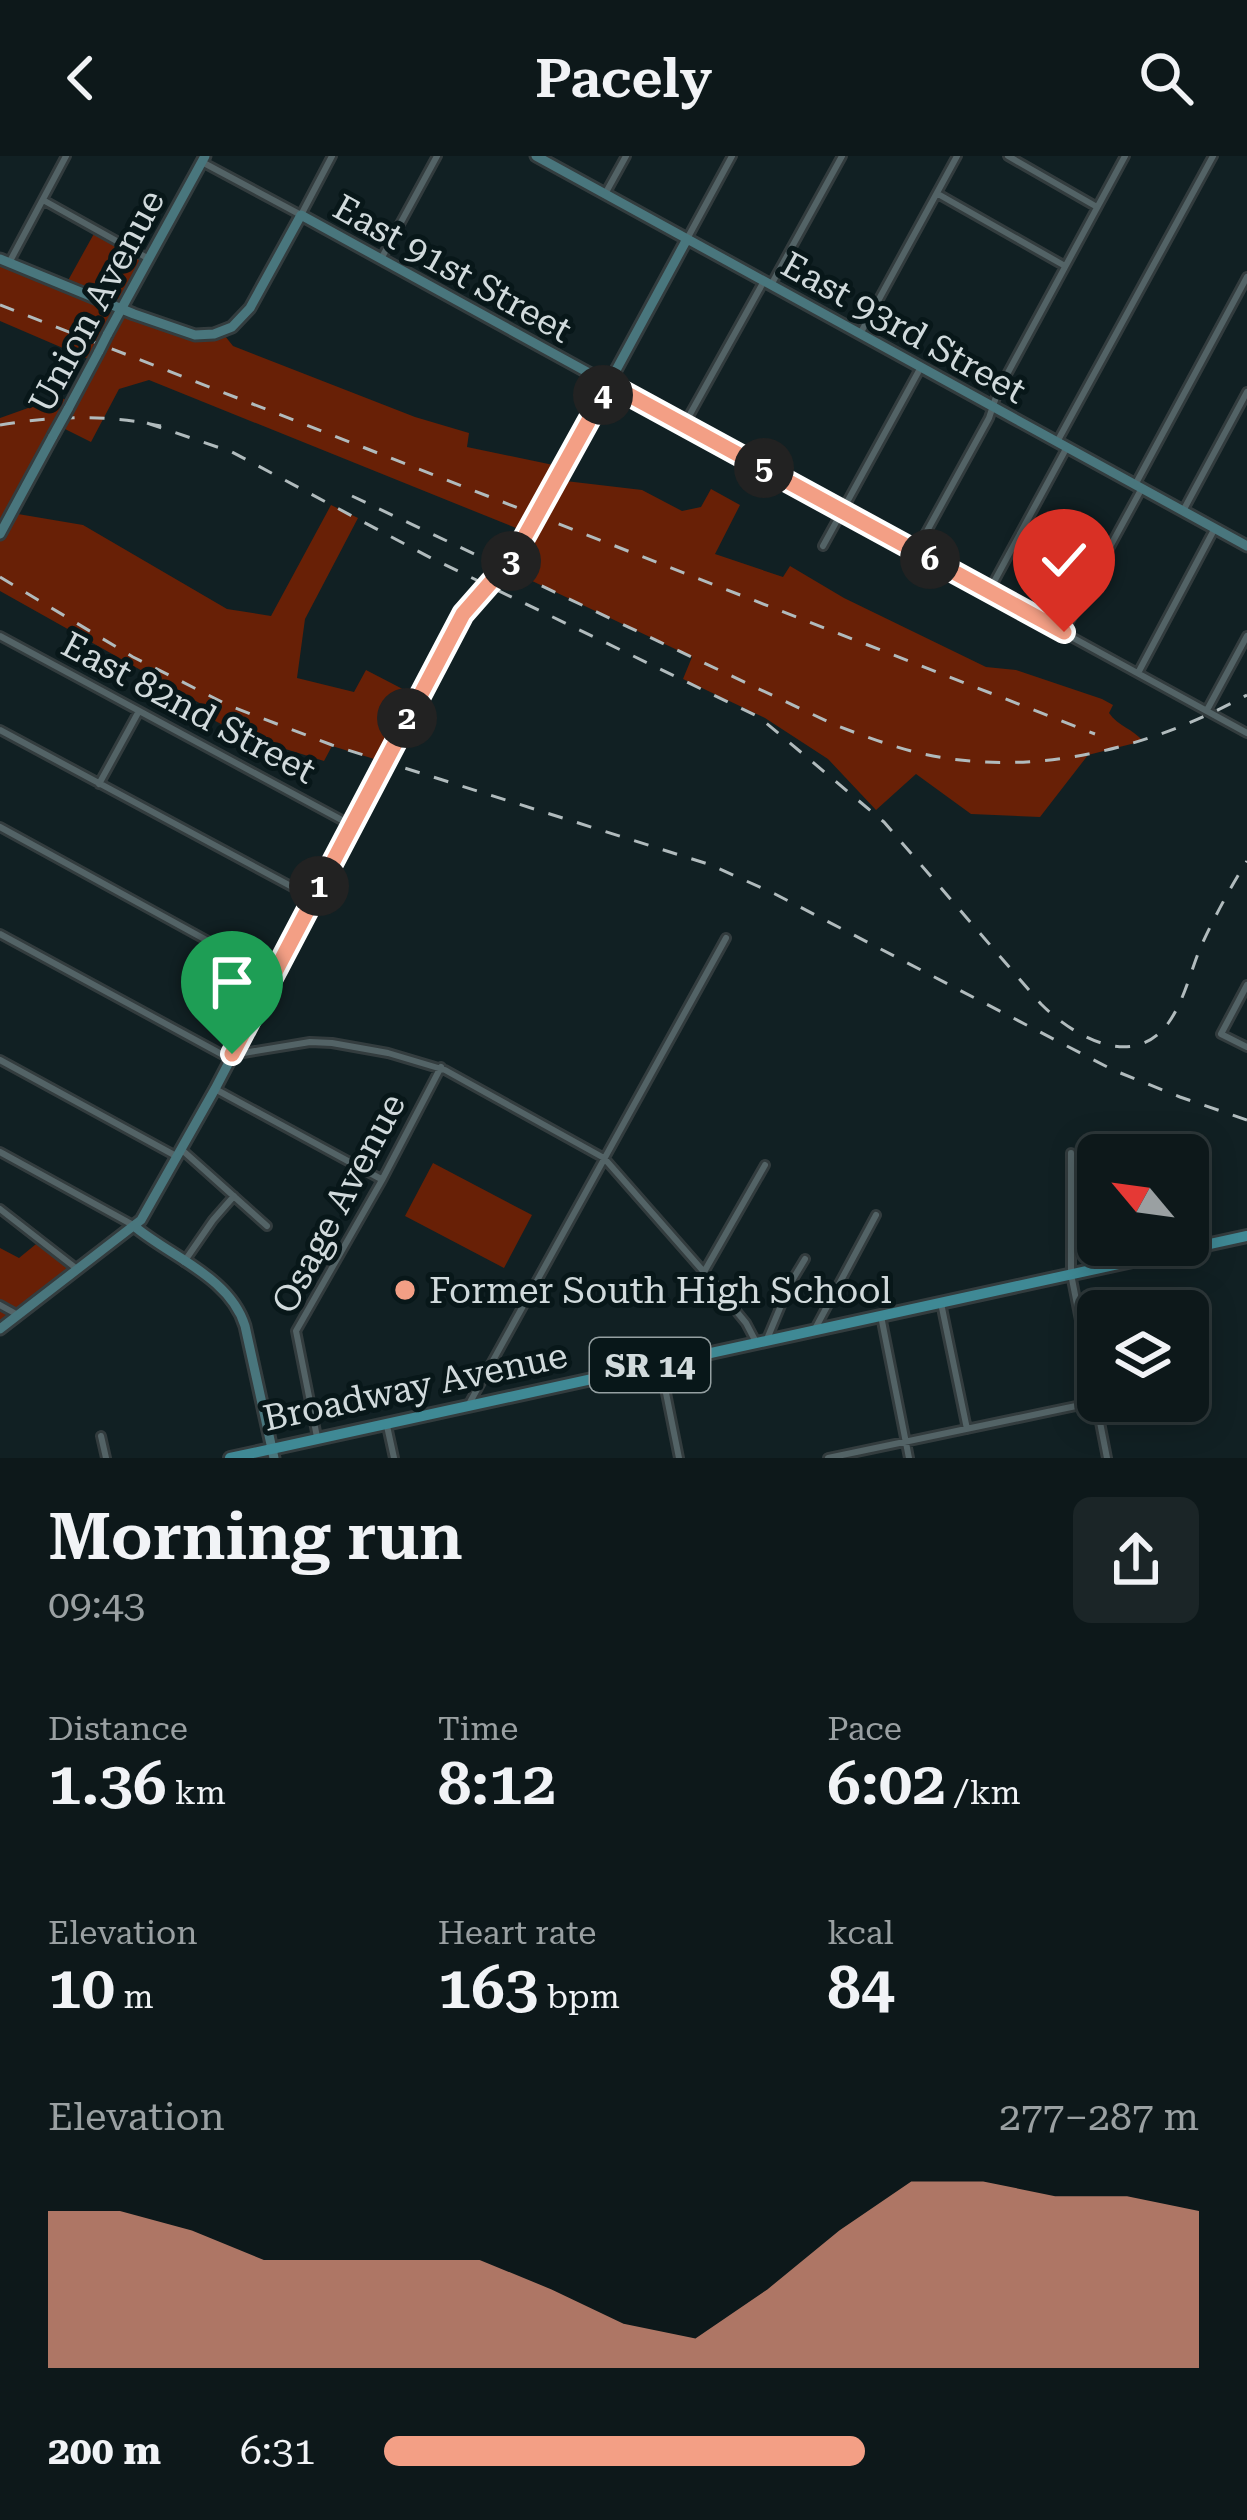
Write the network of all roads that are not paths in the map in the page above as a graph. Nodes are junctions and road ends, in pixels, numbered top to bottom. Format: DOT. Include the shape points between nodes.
graph roads {
  1 [pos="66,156"];
  2 [pos="332,156"];
  3 [pos="437,156"];
  4 [pos="536,156"];
  5 [pos="626,156"];
  6 [pos="732,156"];
  7 [pos="842,156"];
  8 [pos="957,156"];
  9 [pos="1007,156"];
  10 [pos="1125,156"];
  11 [pos="1212,156"];
  12 [pos="203,159"];
  13 [pos="937,193"];
  14 [pos="605,194"];
  15 [pos="43,200"];
  16 [pos="1097,207"];
  17 [pos="301,214"];
  18 [pos="687,239"];
  19 [pos="149,259"];
  20 [pos="381,259"];
  21 [pos="4,261"];
  22 [pos="1065,266"];
  23 [pos="1247,278"];
  24 [pos="768,283"];
  25 [pos="121,309"];
  26 [pos="860,334"];
  27 [pos="921,367"];
  28 [pos="609,384"];
  29 [pos="1247,392"];
  30 [pos="992,406"];
  31 [pos="684,425"];
  32 [pos="1062,445"];
  33 [pos="1139,486"];
  34 [pos="842,510"];
  35 [pos="1183,511"];
  36 [pos="1214,528"];
  37 [pos="0,533"];
  38 [pos="823,546"];
  39 [pos="1247,546"];
  40 [pos="916,551"];
  41 [pos="989,591"];
  42 [pos="1064,632"];
  43 [pos="0,636"];
  44 [pos="1247,636"];
  45 [pos="1138,673"];
  46 [pos="1207,710"];
  47 [pos="139,711"];
  48 [pos="0,730"];
  49 [pos="1247,733"];
  50 [pos="99,784"];
  51 [pos="352,825"];
  52 [pos="0,827"];
  53 [pos="313,898"];
  54 [pos="0,934"];
  55 [pos="726,938"];
  56 [pos="272,976"];
  57 [pos="1247,986"];
  58 [pos="1247,1047"];
  59 [pos="232,1054"];
  60 [pos="0,1060"];
  61 [pos="440,1067"];
  62 [pos="215,1089"];
  63 [pos="0,1152"];
  64 [pos="179,1153"];
  65 [pos="1072,1153"];
  66 [pos="604,1158"];
  67 [pos="765,1165"];
  68 [pos="382,1180"];
  69 [pos="234,1196"];
  70 [pos="0,1209"];
  71 [pos="876,1215"];
  72 [pos="134,1226"];
  73 [pos="268,1226"];
  74 [pos="1247,1236"];
  75 [pos="1209,1242"];
  76 [pos="805,1258"];
  77 [pos="184,1262"];
  78 [pos="1103,1266"];
  79 [pos="77,1269"];
  80 [pos="704,1272"];
  81 [pos="1071,1274"];
  82 [pos="941,1303"];
  83 [pos="0,1305"];
  84 [pos="1077,1305"];
  85 [pos="18,1315"];
  86 [pos="881,1316"];
  87 [pos="0,1329"];
  88 [pos="814,1330"];
  89 [pos="762,1340"];
  90 [pos="660,1363"];
  91 [pos="469,1404"];
  92 [pos="1077,1406"];
  93 [pos="1100,1422"];
  94 [pos="386,1423"];
  95 [pos="967,1429"];
  96 [pos="101,1436"];
  97 [pos="317,1437"];
  98 [pos="905,1442"];
  99 [pos="273,1453"];
  100 [pos="106,1458"];
  101 [pos="230,1458"];
  102 [pos="394,1458"];
  103 [pos="679,1458"];
  104 [pos="829,1458"];
  105 [pos="909,1458"];
  106 [pos="1107,1458"];
  1 -- 15 [label="street"];
  2 -- 17 [label="street"];
  3 -- 20 [label="street"];
  4 -- 14 [label="street, East 93rd Street"];
  5 -- 14 [label="street"];
  6 -- 18 [label="street"];
  7 -- 24 [label="street"];
  8 -- 13 [label="street"];
  9 -- 16 [label="street"];
  10 -- 16 [label="street"];
  11 -- 32 [label="street"];
  12 -- 17 [label="street, East 91st Street"];
  12 -- 19 [label="street, Union Avenue"];
  13 -- 22 [label="street"];
  13 -- 26 [label="street"];
  14 -- 18 [label="street, East 93rd Street"];
  15 -- 19 [label="street"];
  15 -- 21 [label="street"];
  16 -- 22 [label="street"];
  17 -- 20 [label="street, East 91st Street"];
  17 -- 25 [label="street" via="232,326 195,335"];
  18 -- 24 [label="street, East 93rd Street"];
  18 -- 28 [label="street"];
  19 -- 25 [label="street, Union Avenue"];
  20 -- 28 [label="street, East 91st Street"];
  21 -- 25 [label="street"];
  22 -- 30 [label="street"];
  23 -- 33 [label="street"];
  24 -- 26 [label="street, East 93rd Street"];
  24 -- 31 [label="street"];
  25 -- 37 [label="street, Union Avenue, bridge"];
  26 -- 27 [label="street, East 93rd Street"];
  27 -- 30 [label="street, East 93rd Street"];
  27 -- 34 [label="street"];
  28 -- 31 [label="street, East 91st Street"];
  28 -- 51 [label="street, bridge" via="505,568 463,614"];
  29 -- 35 [label="street"];
  30 -- 32 [label="street, East 93rd Street"];
  30 -- 40 [label="street"];
  31 -- 34 [label="street, East 91st Street"];
  32 -- 33 [label="street, East 93rd Street"];
  32 -- 41 [label="street"];
  33 -- 35 [label="street, East 93rd Street"];
  33 -- 42 [label="street"];
  34 -- 38 [label="street"];
  34 -- 40 [label="street, East 91st Street"];
  35 -- 36 [label="street, East 93rd Street"];
  36 -- 39 [label="street, East 93rd Street"];
  36 -- 45 [label="street"];
  40 -- 41 [label="street, East 91st Street"];
  41 -- 42 [label="street, East 91st Street"];
  42 -- 45 [label="street, East 91st Street"];
  43 -- 47 [label="street, East 82nd Street"];
  44 -- 46 [label="street"];
  45 -- 46 [label="street, East 91st Street"];
  46 -- 49 [label="street, East 91st Street"];
  47 -- 50 [label="street"];
  47 -- 51 [label="street, East 82nd Street"];
  48 -- 50 [label="street"];
  50 -- 53 [label="street"];
  51 -- 53 [label="street"];
  52 -- 56 [label="street"];
  53 -- 56 [label="street"];
  54 -- 59 [label="street"];
  55 -- 66 [label="street"];
  56 -- 59 [label="street"];
  57 -- 58 [label="street" via="1221,1034"];
  59 -- 61 [label="street" via="332,1043"];
  59 -- 62 [label="street"];
  60 -- 64 [label="street"];
  61 -- 66 [label="street"];
  61 -- 68 [label="street, Osage Avenue"];
  62 -- 64 [label="street"];
  62 -- 68 [label="street"];
  63 -- 72 [label="street"];
  64 -- 69 [label="street"];
  64 -- 72 [label="street"];
  65 -- 81 [label="street"];
  66 -- 80 [label="street"];
  66 -- 91 [label="street"];
  67 -- 80 [label="street"];
  68 -- 97 [label="street, Osage Avenue" via="296,1331"];
  69 -- 73 [label="street"];
  69 -- 77 [label="street"];
  70 -- 79 [label="street"];
  71 -- 88 [label="street"];
  72 -- 77 [label="street"];
  72 -- 79 [label="street"];
  74 -- 75 [label="main road, Broadway Avenue / SR 14"];
  76 -- 89 [label="street"];
  77 -- 99 [label="street" via="223,1289 242,1316"];
  78 -- 81 [label="main road, Broadway Avenue / SR 14"];
  79 -- 85 [label="street"];
  80 -- 89 [label="street"];
  81 -- 82 [label="main road, Broadway Avenue / SR 14"];
  81 -- 84 [label="street"];
  82 -- 86 [label="main road, Broadway Avenue / SR 14"];
  82 -- 95 [label="street"];
  83 -- 85 [label="street"];
  85 -- 87 [label="street"];
  86 -- 88 [label="main road, Broadway Avenue / SR 14"];
  86 -- 98 [label="street"];
  88 -- 89 [label="main road, Broadway Avenue / SR 14"];
  89 -- 90 [label="main road, Broadway Avenue / SR 14"];
  90 -- 91 [label="main road, Broadway Avenue / SR 14"];
  90 -- 103 [label="street"];
  91 -- 94 [label="main road, Broadway Avenue / SR 14"];
  92 -- 95 [label="street"];
  93 -- 106 [label="street"];
  94 -- 97 [label="main road, Broadway Avenue / SR 14"];
  94 -- 102 [label="street"];
  95 -- 98 [label="street"];
  96 -- 100 [label="street"];
  97 -- 99 [label="main road, Broadway Avenue / SR 14"];
  98 -- 104 [label="street"];
  98 -- 105 [label="street"];
  99 -- 101 [label="main road, Broadway Avenue / SR 14"];
}
